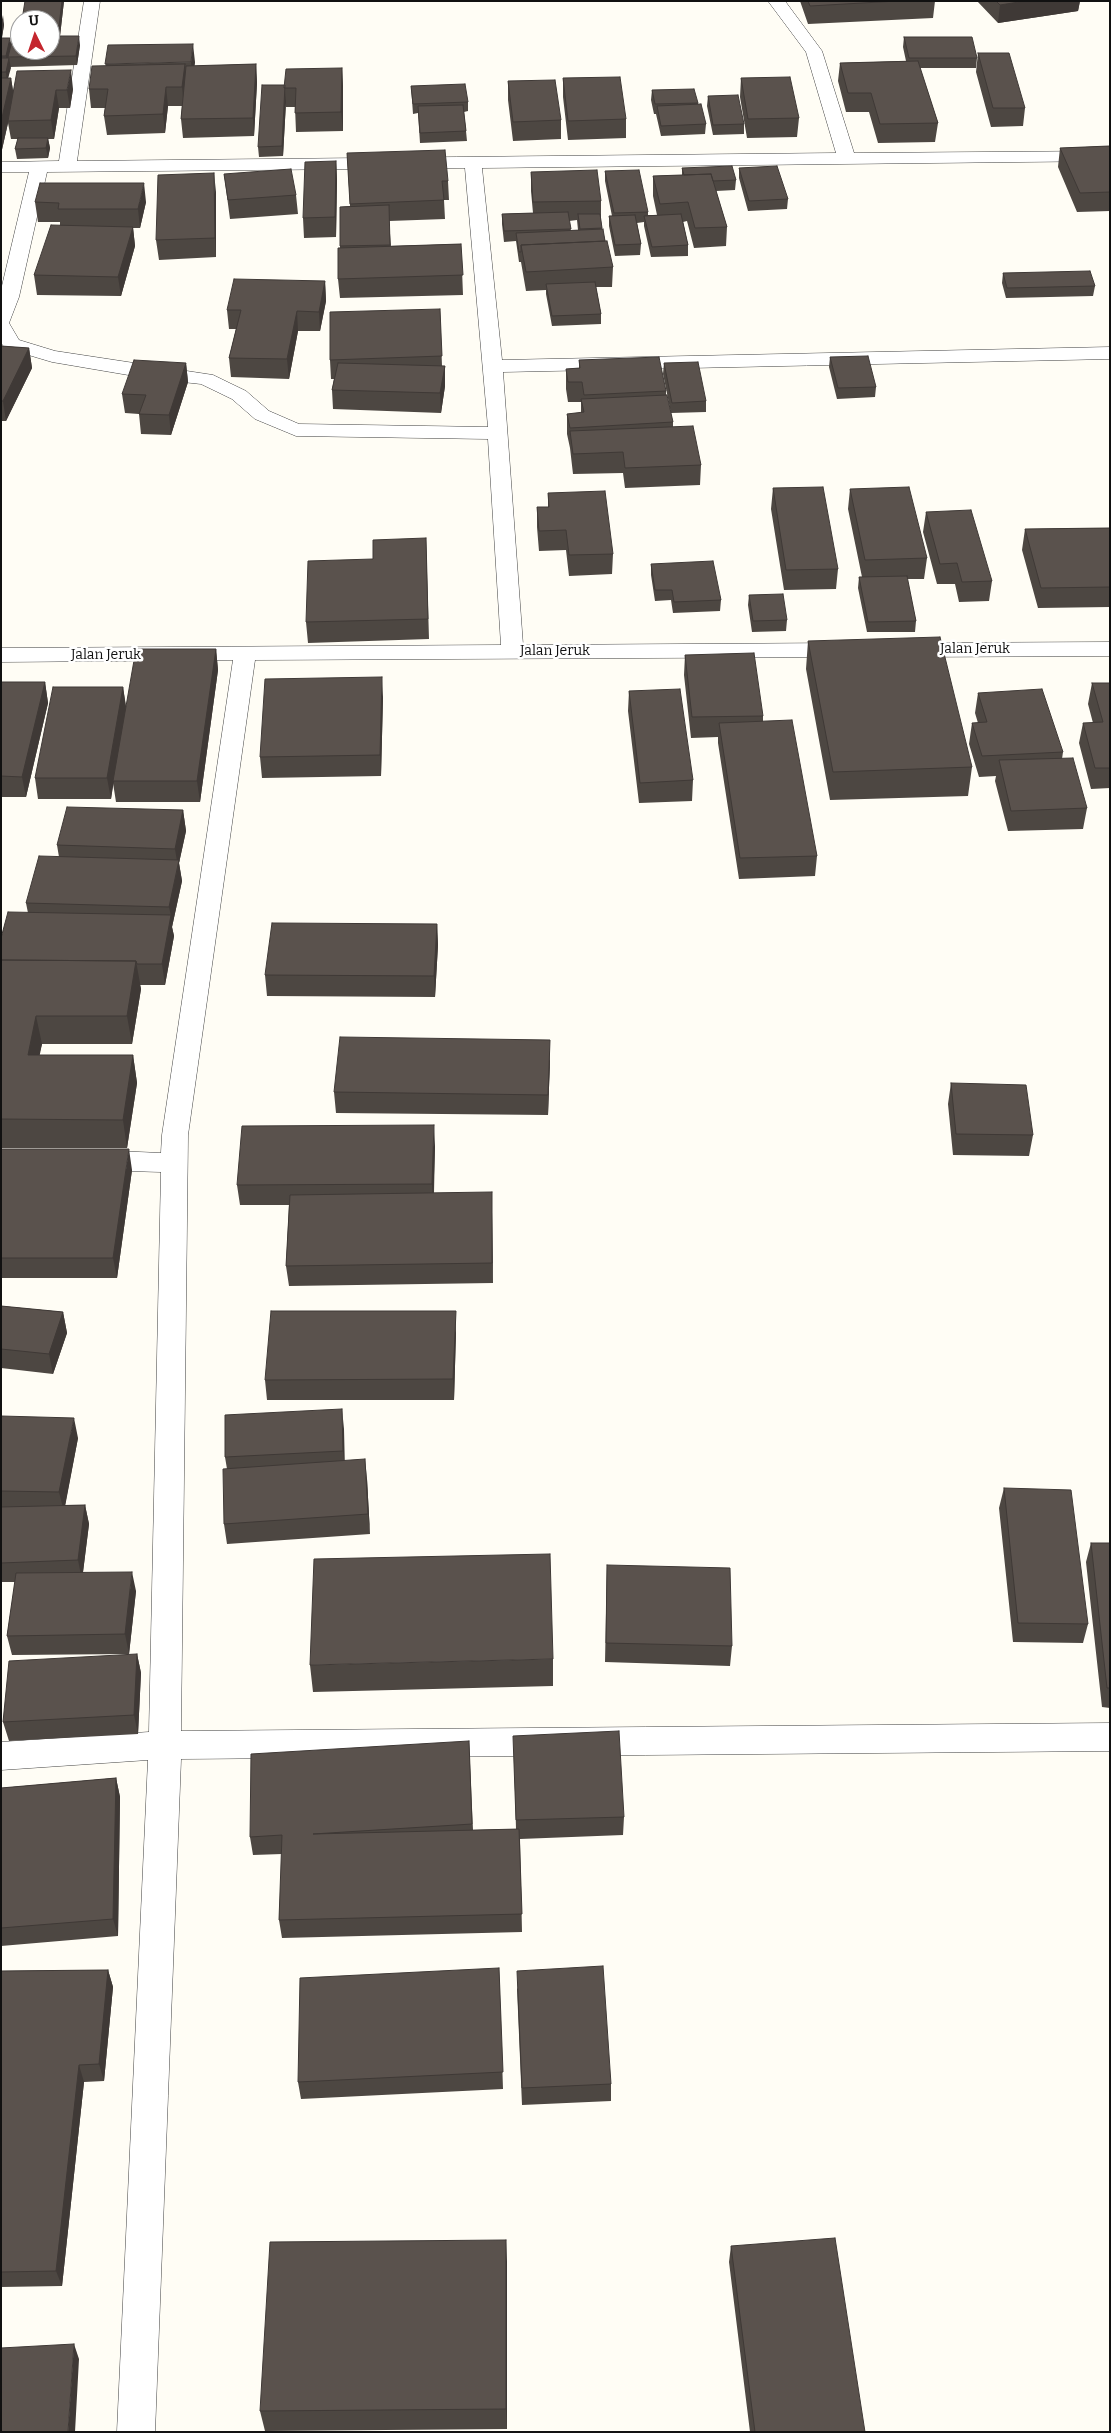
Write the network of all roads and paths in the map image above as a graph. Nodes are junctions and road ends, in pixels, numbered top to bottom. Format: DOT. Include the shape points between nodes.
graph roads {
  1 [pos="92,1"];
  2 [pos="776,1"];
  3 [pos="1110,156"];
  4 [pos="847,158"];
  5 [pos="473,162"];
  6 [pos="1,167"];
  7 [pos="39,167"];
  8 [pos="66,167"];
  9 [pos="1,321"];
  10 [pos="1,326"];
  11 [pos="1110,353"];
  12 [pos="493,366"];
  13 [pos="498,433"];
  14 [pos="1110,649"];
  15 [pos="512,651"];
  16 [pos="1,655"];
  17 [pos="245,655"];
  18 [pos="69,1159"];
  19 [pos="175,1163"];
  20 [pos="1110,1737"];
  21 [pos="165,1745"];
  22 [pos="1,1756"];
  23 [pos="136,2432"];
  1 -- 8 [label="street"];
  2 -- 4 [label="street" via="814,51"];
  3 -- 4 [label="street"];
  4 -- 5 [label="street"];
  5 -- 8 [label="street"];
  5 -- 12 [label="street"];
  6 -- 7 [label="street"];
  7 -- 8 [label="street"];
  7 -- 9 [label="street"];
  10 -- 13 [label="street" via="12,344 52,356 206,379 239,395 262,415 296,430"];
  11 -- 12 [label="street"];
  12 -- 13 [label="street"];
  13 -- 15 [label="street"];
  14 -- 15 [label="street, Jalan Jeruk"];
  15 -- 17 [label="street, Jalan Jeruk"];
  16 -- 17 [label="street, Jalan Jeruk"];
  17 -- 19 [label="street" via="175,1135"];
  18 -- 19 [label="street"];
  19 -- 21 [label="street"];
  20 -- 21 [label="street"];
  21 -- 22 [label="street"];
  21 -- 23 [label="street"];
}
